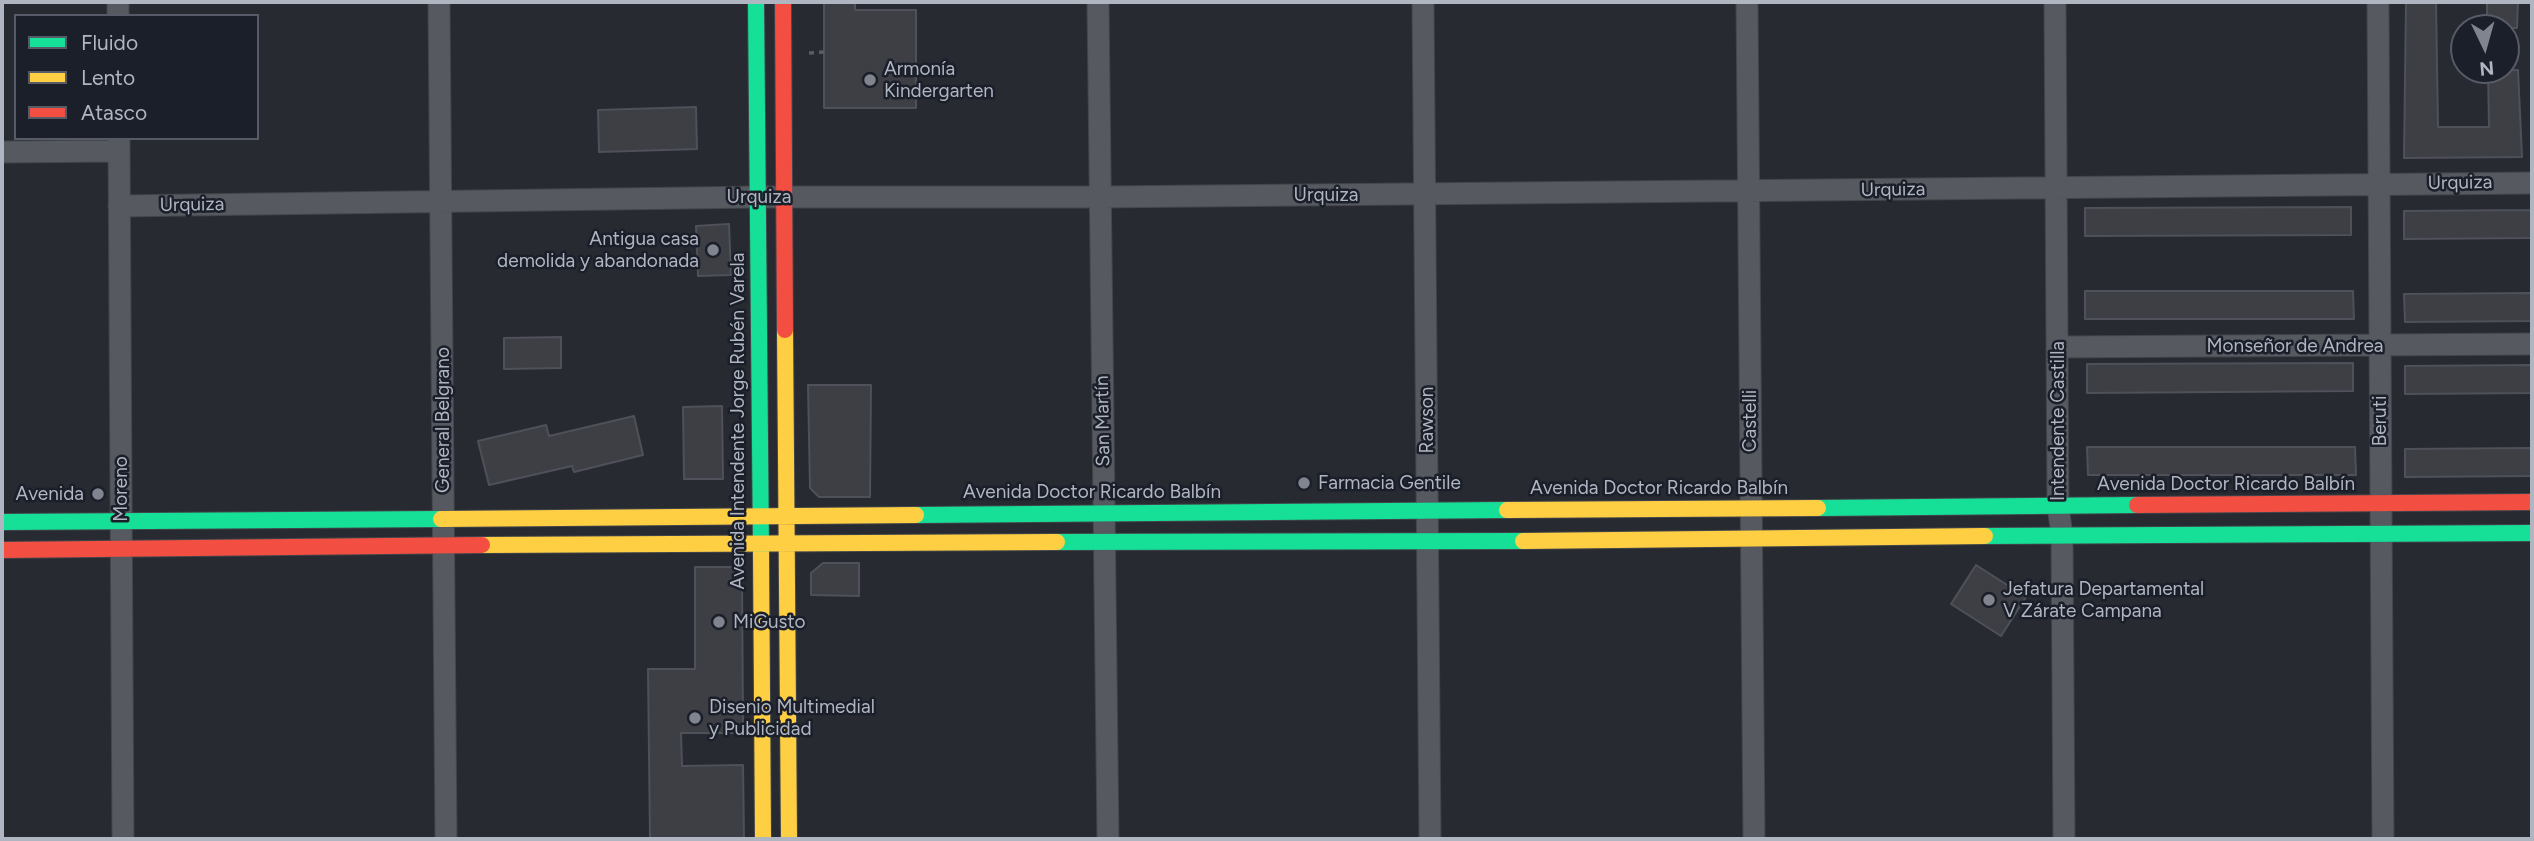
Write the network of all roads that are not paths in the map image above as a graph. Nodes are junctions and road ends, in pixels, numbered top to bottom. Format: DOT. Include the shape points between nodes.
graph roads {
  1 [pos="439,2"];
  2 [pos="756,2"];
  3 [pos="783,2"];
  4 [pos="1098,2"];
  5 [pos="1423,2"];
  6 [pos="1747,2"];
  7 [pos="2055,2"];
  8 [pos="2378,2"];
  9 [pos="119,145"];
  10 [pos="2,152"];
  11 [pos="2532,183"];
  12 [pos="2379,184"];
  13 [pos="2056,188"];
  14 [pos="1748,191"];
  15 [pos="1425,194"];
  16 [pos="757,197"];
  17 [pos="785,197"];
  18 [pos="1100,197"];
  19 [pos="441,201"];
  20 [pos="119,206"];
  21 [pos="2532,344"];
  22 [pos="2380,345"];
  23 [pos="2057,347"];
  24 [pos="2532,502"];
  25 [pos="2381,503"];
  26 [pos="2058,506"];
  27 [pos="1751,508"];
  28 [pos="1428,510"];
  29 [pos="1103,513"];
  30 [pos="760,515"];
  31 [pos="787,515"];
  32 [pos="444,518"];
  33 [pos="121,521"];
  34 [pos="2,522"];
  35 [pos="2381,533"];
  36 [pos="2532,533"];
  37 [pos="2062,534"];
  38 [pos="1751,538"];
  39 [pos="1104,541"];
  40 [pos="787,542"];
  41 [pos="760,543"];
  42 [pos="1428,543"];
  43 [pos="444,546"];
  44 [pos="121,549"];
  45 [pos="2,551"];
  46 [pos="123,839"];
  47 [pos="446,839"];
  48 [pos="763,839"];
  49 [pos="789,839"];
  50 [pos="1108,839"];
  51 [pos="1430,839"];
  52 [pos="1754,839"];
  53 [pos="2064,839"];
  54 [pos="2383,839"];
  1 -- 19 [label="street, General Belgrano"];
  2 -- 16 [label="main road, Avenida Intendente Jorge Rubén Varela"];
  3 -- 17 [label="main road"];
  4 -- 18 [label="street, San Martín"];
  5 -- 15 [label="street, Rawson"];
  6 -- 14 [label="street, Castelli"];
  7 -- 13 [label="street, Intendente Castilla"];
  8 -- 12 [label="street, Beruti"];
  9 -- 10 [label="street"];
  9 -- 20 [label="street, Moreno"];
  11 -- 12 [label="street, Urquiza"];
  12 -- 13 [label="street, Urquiza"];
  12 -- 22 [label="street, Beruti"];
  13 -- 14 [label="street, Urquiza"];
  13 -- 23 [label="street, Intendente Castilla"];
  14 -- 15 [label="street, Urquiza"];
  14 -- 27 [label="street, Castelli"];
  15 -- 18 [label="street, Urquiza"];
  15 -- 28 [label="street, Rawson"];
  16 -- 17 [label="street, Urquiza"];
  16 -- 19 [label="street, Urquiza"];
  16 -- 30 [label="main road, Avenida Intendente Jorge Rubén Varela"];
  17 -- 18 [label="street, Urquiza"];
  17 -- 31 [label="main road"];
  18 -- 29 [label="street, San Martín"];
  19 -- 20 [label="street, Urquiza"];
  19 -- 32 [label="street, General Belgrano"];
  20 -- 33 [label="street, Moreno"];
  21 -- 22 [label="street, Monseñor de Andrea"];
  22 -- 23 [label="street, Monseñor de Andrea"];
  22 -- 25 [label="street, Beruti"];
  23 -- 26 [label="street, Intendente Castilla"];
  24 -- 25 [label="main road, Avenida Doctor Ricardo Balbín"];
  25 -- 26 [label="main road, Avenida Doctor Ricardo Balbín"];
  25 -- 35 [label="street, Beruti"];
  26 -- 27 [label="main road, Avenida Doctor Ricardo Balbín"];
  26 -- 37 [label="street, Intendente Castilla"];
  27 -- 28 [label="main road, Avenida Doctor Ricardo Balbín"];
  27 -- 38 [label="street, Castelli"];
  28 -- 29 [label="main road, Avenida Doctor Ricardo Balbín"];
  28 -- 42 [label="street, Rawson"];
  29 -- 31 [label="main road, Avenida Doctor Ricardo Balbín"];
  29 -- 39 [label="street, San Martín"];
  30 -- 31 [label="main road, Avenida Doctor Ricardo Balbín"];
  30 -- 32 [label="main road, Avenida Doctor Ricardo Balbín"];
  30 -- 41 [label="main road, Avenida Intendente Jorge Rubén Varela"];
  31 -- 40 [label="main road"];
  32 -- 33 [label="main road, Avenida Doctor Ricardo Balbín"];
  32 -- 43 [label="street, General Belgrano"];
  33 -- 34 [label="main road, Avenida Doctor Ricardo Balbín"];
  33 -- 44 [label="street, Moreno"];
  35 -- 36 [label="main road"];
  35 -- 37 [label="main road"];
  35 -- 54 [label="street, Beruti"];
  37 -- 38 [label="main road"];
  37 -- 53 [label="street, Intendente Castilla"];
  38 -- 42 [label="main road"];
  38 -- 52 [label="street, Castelli"];
  39 -- 40 [label="main road"];
  39 -- 42 [label="main road"];
  39 -- 50 [label="street, San Martín"];
  40 -- 41 [label="main road"];
  40 -- 49 [label="main road"];
  41 -- 43 [label="main road"];
  41 -- 48 [label="main road, Avenida Intendente Jorge Rubén Varela"];
  42 -- 51 [label="street, Rawson"];
  43 -- 44 [label="main road"];
  43 -- 47 [label="street, General Belgrano"];
  44 -- 45 [label="main road"];
  44 -- 46 [label="street, Moreno"];
}
